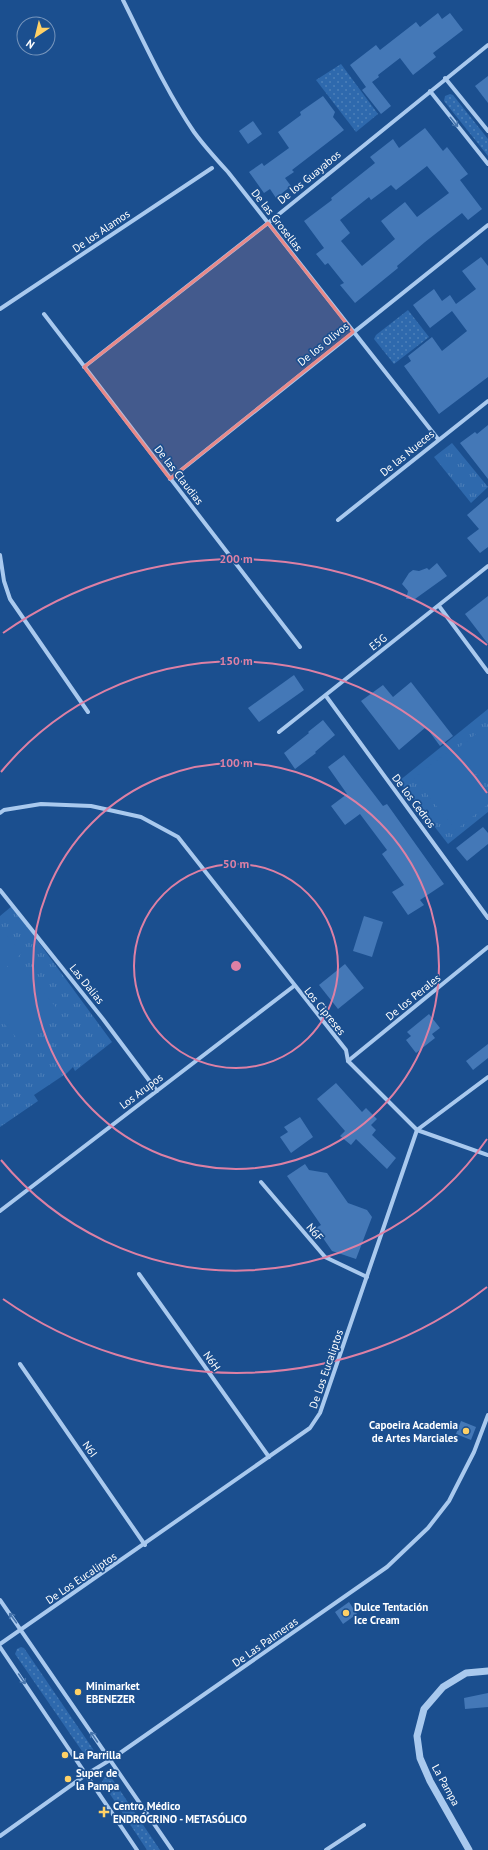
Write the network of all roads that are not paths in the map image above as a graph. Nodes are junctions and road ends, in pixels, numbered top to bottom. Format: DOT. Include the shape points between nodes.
graph roads {
  1 [pos="122,0"];
  2 [pos="488,45"];
  3 [pos="445,78"];
  4 [pos="430,91"];
  5 [pos="488,131"];
  6 [pos="488,164"];
  7 [pos="212,168"];
  8 [pos="268,223"];
  9 [pos="488,225"];
  10 [pos="0,309"];
  11 [pos="44,314"];
  12 [pos="353,332"];
  13 [pos="84,367"];
  14 [pos="488,401"];
  15 [pos="438,439"];
  16 [pos="170,479"];
  17 [pos="338,520"];
  18 [pos="0,555"];
  19 [pos="488,566"];
  20 [pos="439,606"];
  21 [pos="300,647"];
  22 [pos="488,672"];
  23 [pos="326,696"];
  24 [pos="88,712"];
  25 [pos="279,732"];
  26 [pos="0,813"];
  27 [pos="0,890"];
  28 [pos="488,918"];
  29 [pos="488,947"];
  30 [pos="294,986"];
  31 [pos="348,1061"];
  32 [pos="488,1078"];
  33 [pos="157,1091"];
  34 [pos="417,1130"];
  35 [pos="488,1155"];
  36 [pos="261,1182"];
  37 [pos="0,1211"];
  38 [pos="140,1274"];
  39 [pos="367,1278"];
  40 [pos="20,1364"];
  41 [pos="488,1415"];
  42 [pos="270,1457"];
  43 [pos="145,1545"];
  44 [pos="0,1600"];
  45 [pos="21,1629"];
  46 [pos="0,1645"];
  47 [pos="488,1671"];
  48 [pos="110,1760"];
  49 [pos="87,1774"];
  50 [pos="364,1825"];
  51 [pos="0,1836"];
  52 [pos="137,1850"];
  53 [pos="172,1850"];
  54 [pos="326,1850"];
  55 [pos="469,1850"];
  1 -- 8 [label="street, De las Grosellas" via="194,132"];
  2 -- 3 [label="street, De los Guayabos"];
  3 -- 4 [label="street, De los Guayabos"];
  3 -- 5 [label="street"];
  4 -- 6 [label="street, one-way"];
  4 -- 8 [label="street, De los Guayabos"];
  7 -- 10 [label="street, De los Alamos"];
  8 -- 12 [label="street, De las Grosellas"];
  8 -- 13 [label="street, De los Guayabos"];
  9 -- 12 [label="street, De los Olivos"];
  11 -- 13 [label="street, De las Claudias"];
  12 -- 15 [label="street, De las Grosellas"];
  12 -- 16 [label="street, De los Olivos"];
  13 -- 16 [label="street, De las Claudias"];
  14 -- 15 [label="street, De las Nueces"];
  15 -- 17 [label="street, De las Nueces"];
  16 -- 21 [label="street, De las Claudias"];
  18 -- 24 [label="street" via="10,599"];
  19 -- 20 [label="street, E5G"];
  20 -- 22 [label="street"];
  20 -- 23 [label="street, E5G"];
  23 -- 25 [label="street, E5G"];
  23 -- 28 [label="street, De los Cedros"];
  26 -- 30 [label="street, Los Cipreses" via="4,810 41,804 91,806 141,817 178,837"];
  27 -- 33 [label="street, Las Dalias" via="103,1018"];
  29 -- 31 [label="street, De los Perales"];
  30 -- 31 [label="street, Los Cipreses" via="346,1050"];
  30 -- 33 [label="street, Los Arupos"];
  31 -- 34 [label="street, Los Cipreses"];
  32 -- 34 [label="street"];
  33 -- 37 [label="street, Los Arupos"];
  34 -- 35 [label="street, Los Cipreses"];
  34 -- 39 [label="street, De Los Eucaliptos"];
  36 -- 39 [label="street, N6F" via="325,1257"];
  38 -- 42 [label="street, N6H"];
  39 -- 42 [label="street, De Los Eucaliptos" via="318,1418 310,1428"];
  40 -- 43 [label="street, N6I"];
  41 -- 48 [label="street, De Las Palmeras" via="474,1452 450,1500 428,1528 387,1567"];
  42 -- 43 [label="street, De Los Eucaliptos"];
  43 -- 45 [label="street, De Los Eucaliptos"];
  45 -- 44 [label="street, one-way"];
  45 -- 46 [label="street, De Los Eucaliptos"];
  48 -- 45 [label="street, one-way"];
  46 -- 49 [label="street, one-way"];
  47 -- 55 [label="street, La Pampa" via="466,1672 443,1687 424,1709 417,1736 420,1758 430,1781"];
  48 -- 49 [label="street, De Las Palmeras"];
  48 -- 53 [label="street"];
  49 -- 51 [label="street, De Las Palmeras"];
  49 -- 52 [label="street"];
  50 -- 54 [label="street"];
}
